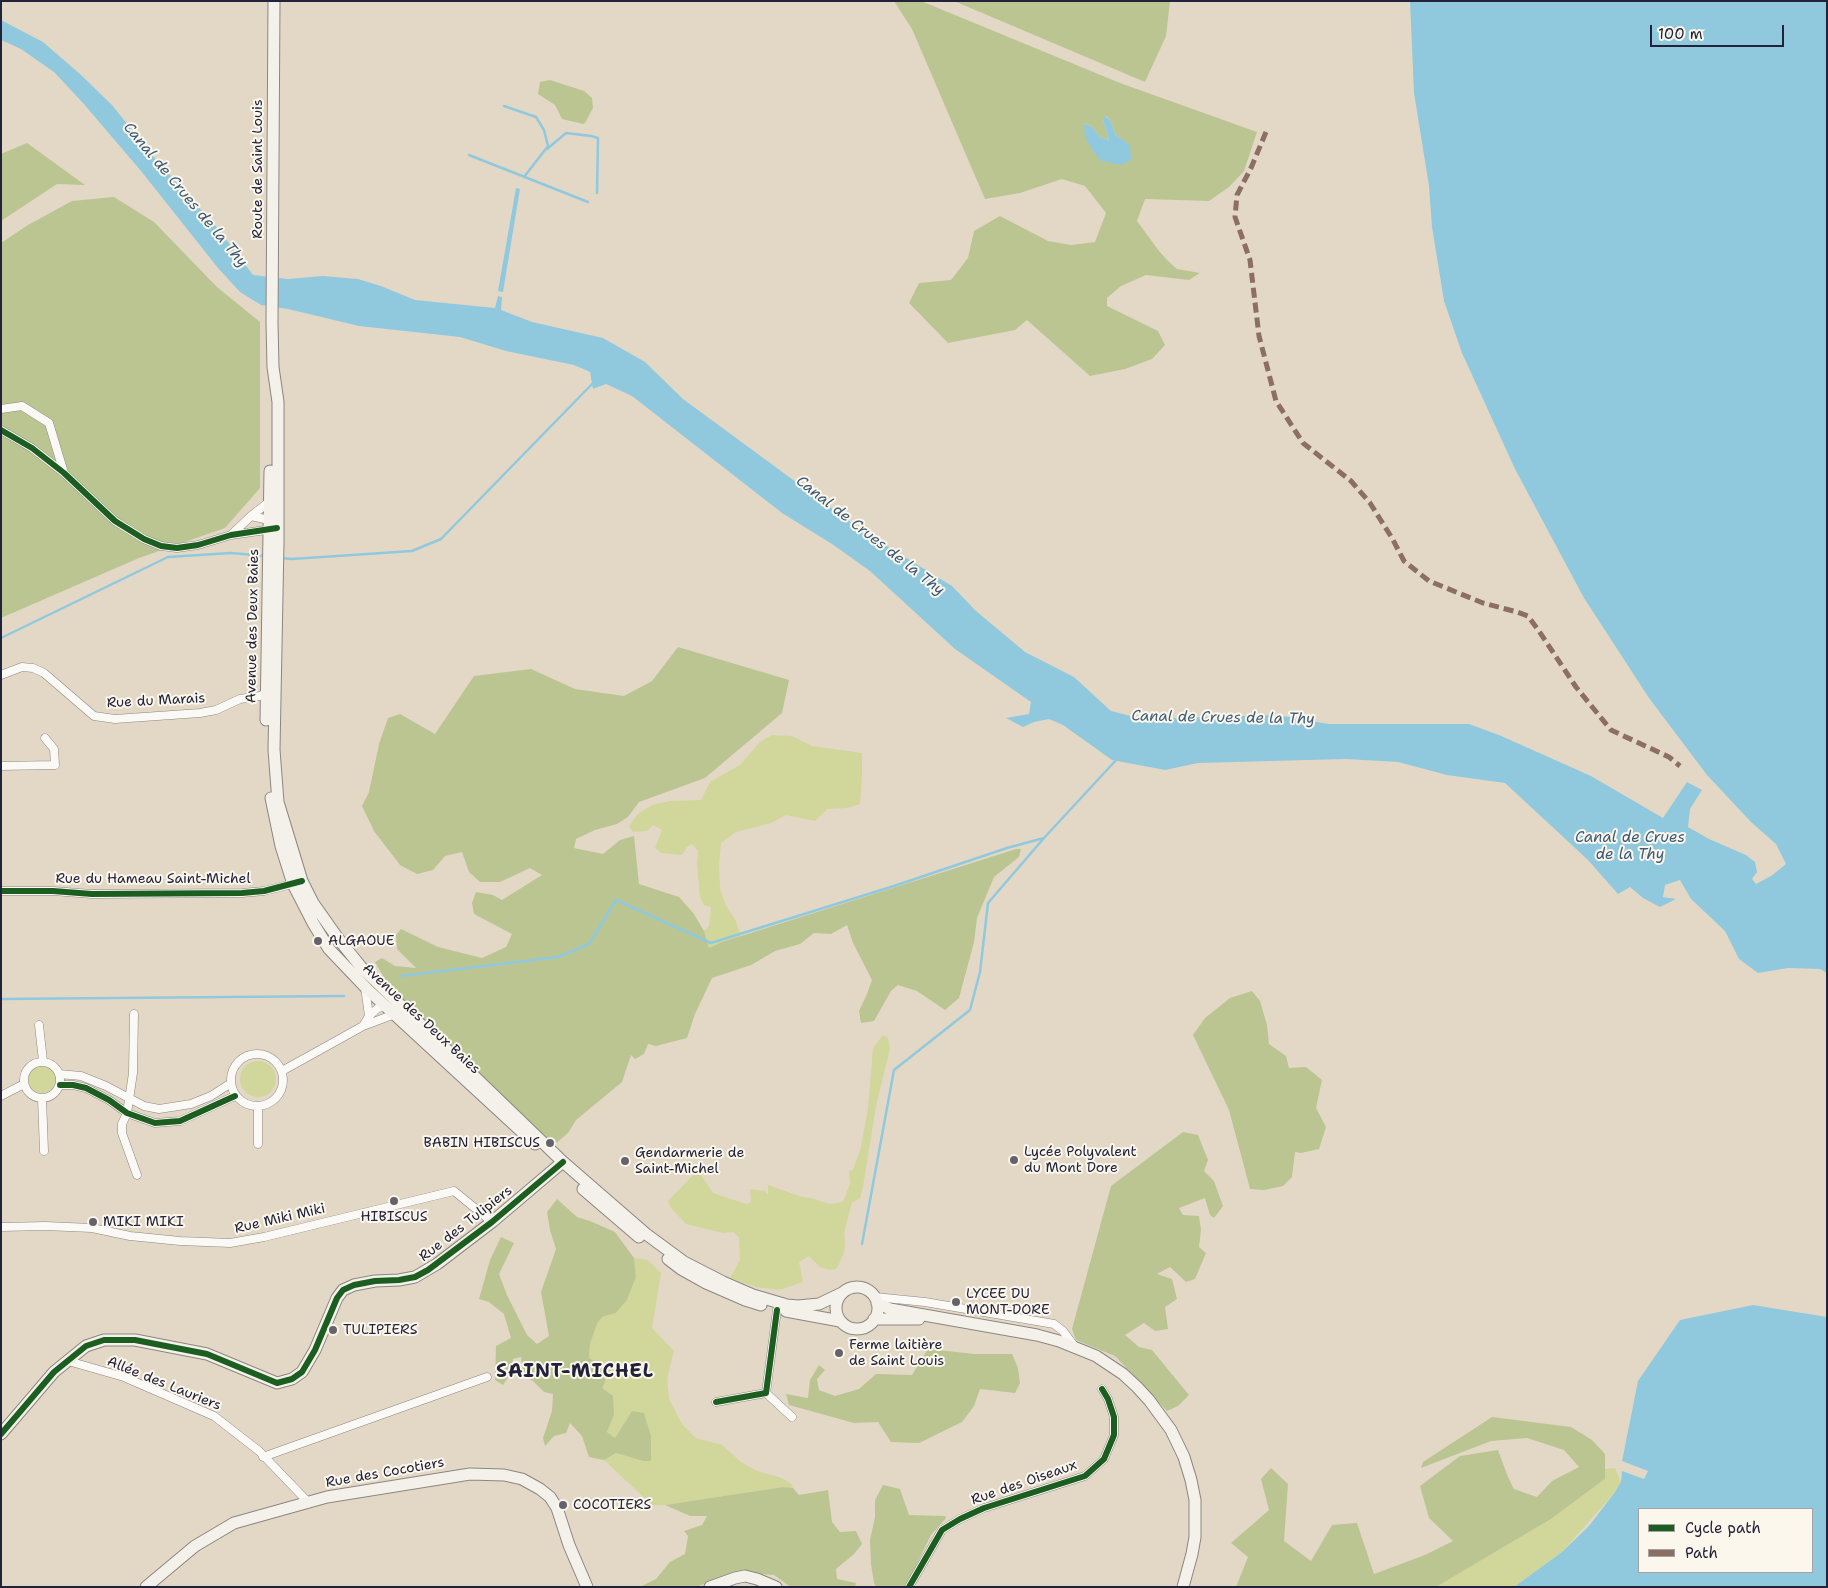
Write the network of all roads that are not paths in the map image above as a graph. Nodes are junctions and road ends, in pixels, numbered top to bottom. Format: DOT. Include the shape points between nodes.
graph roads {
  1 [pos="274,1"];
  2 [pos="273,367"];
  3 [pos="1,410"];
  4 [pos="1,430"];
  5 [pos="64,473"];
  6 [pos="269,502"];
  7 [pos="251,516"];
  8 [pos="272,526"];
  9 [pos="231,535"];
  10 [pos="273,567"];
  11 [pos="1,675"];
  12 [pos="266,693"];
  13 [pos="45,738"];
  14 [pos="1,766"];
  15 [pos="298,882"];
  16 [pos="1,891"];
  17 [pos="366,987"];
  18 [pos="386,1006"];
  19 [pos="134,1014"];
  20 [pos="395,1014"];
  21 [pos="369,1016"];
  22 [pos="39,1025"];
  23 [pos="363,1026"];
  24 [pos="441,1044"];
  25 [pos="43,1061"];
  26 [pos="282,1071"];
  27 [pos="59,1074"];
  28 [pos="231,1083"];
  29 [pos="24,1084"];
  30 [pos="60,1085"];
  31 [pos="1,1096"];
  32 [pos="235,1096"];
  33 [pos="42,1098"];
  34 [pos="129,1098"];
  35 [pos="258,1107"];
  36 [pos="127,1113"];
  37 [pos="258,1144"];
  38 [pos="44,1151"];
  39 [pos="560,1164"];
  40 [pos="137,1175"];
  41 [pos="492,1222"];
  42 [pos="1,1227"];
  43 [pos="842,1293"];
  44 [pos="876,1300"];
  45 [pos="777,1310"];
  46 [pos="874,1319"];
  47 [pos="840,1321"];
  48 [pos="988,1326"];
  49 [pos="1076,1347"];
  50 [pos="68,1361"];
  51 [pos="487,1378"];
  52 [pos="1102,1389"];
  53 [pos="766,1393"];
  54 [pos="716,1402"];
  55 [pos="792,1417"];
  56 [pos="2,1432"];
  57 [pos="263,1457"];
  58 [pos="309,1503"];
  59 [pos="146,1587"];
  60 [pos="587,1587"];
  61 [pos="710,1587"];
  62 [pos="776,1587"];
  63 [pos="910,1587"];
  64 [pos="1183,1587"];
  1 -- 2 [label="main road, Route de Saint Louis"];
  2 -- 6 [label="main road, Avenue des Deux Baies"];
  2 -- 8 [label="main road, Avenue des Deux Baies" via="278,402"];
  3 -- 5 [label="street" via="22,406 49,423"];
  4 -- 5 [label="street" via="32,448"];
  5 -- 9 [label="street" via="115,521 161,546 198,545"];
  6 -- 7 [label="street"];
  6 -- 8 [label="main road, Avenue des Deux Baies"];
  7 -- 8 [label="street"];
  7 -- 9 [label="street"];
  8 -- 9 [label="street"];
  8 -- 10 [label="main road, Avenue des Deux Baies"];
  10 -- 12 [label="main road, Avenue des Deux Baies"];
  10 -- 15 [label="main road, Avenue des Deux Baies" via="274,750 278,802"];
  11 -- 12 [label="street, Rue du Marais" via="22,667 34,668 94,716 115,719 208,712"];
  12 -- 15 [label="main road, Avenue des Deux Baies" via="272,809 281,846"];
  13 -- 14 [label="street" via="54,749 54,765"];
  15 -- 16 [label="street, Rue du Hameau Saint-Michel" via="242,893"];
  15 -- 17 [label="main road, Avenue des Deux Baies" via="313,923 330,949"];
  15 -- 24 [label="main road, Avenue des Deux Baies" via="361,967"];
  17 -- 18 [label="main road, Avenue des Deux Baies"];
  17 -- 21 [label="street"];
  18 -- 20 [label="main road, Avenue des Deux Baies"];
  18 -- 21 [label="street"];
  18 -- 24 [label="street" via="397,1008 431,1040"];
  19 -- 34 [label="street" via="133,1073"];
  20 -- 23 [label="street"];
  20 -- 39 [label="main road, Avenue des Deux Baies"];
  21 -- 23 [label="street"];
  22 -- 25 [label="street"];
  23 -- 26 [label="street"];
  24 -- 39 [label="main road, Avenue des Deux Baies"];
  25 -- 27 [label="street" via="53,1065"];
  25 -- 29 [label="street" via="28,1068"];
  26 -- 28 [label="street" via="272,1058 264,1054 249,1055 234,1066"];
  26 -- 35 [label="street" via="284,1080 279,1096"];
  27 -- 30 [label="street"];
  27 -- 34 [label="street" via="80,1076"];
  28 -- 32 [label="street"];
  28 -- 34 [label="street" via="211,1096 174,1108 159,1110"];
  29 -- 31 [label="street"];
  29 -- 33 [label="street" via="31,1094"];
  30 -- 33 [label="street" via="53,1094"];
  30 -- 36 [label="street" via="86,1088"];
  32 -- 35 [label="street" via="250,1106"];
  32 -- 36 [label="street" via="180,1121 155,1123"];
  33 -- 38 [label="street"];
  34 -- 36 [label="street"];
  35 -- 37 [label="street"];
  36 -- 40 [label="street" via="122,1134"];
  39 -- 41 [label="main road, Rue des Tulipiers"];
  39 -- 43 [label="main road, Avenue des Deux Baies" via="684,1262 723,1282 787,1305 819,1304"];
  39 -- 45 [label="main road, Avenue des Deux Baies" via="611,1214 681,1269 727,1293"];
  41 -- 42 [label="street, Rue Miki Miki" via="454,1191 230,1243 180,1242 92,1228"];
  41 -- 50 [label="main road, Rue des Tulipiers" via="415,1277 376,1281 343,1290 315,1350 302,1372 292,1380 277,1383 207,1354 135,1340 104,1340 86,1346"];
  43 -- 44 [label="main road, Avenue des Deux Baies" via="859,1287 870,1292"];
  43 -- 47 [label="main road" via="836,1303"];
  44 -- 46 [label="main road"];
  44 -- 48 [label="main road, Avenue des Deux Baies" via="890,1309"];
  44 -- 49 [label="street" via="925,1302 1054,1324"];
  45 -- 47 [label="main road, Avenue des Deux Baies"];
  45 -- 53 [label="street"];
  46 -- 47 [label="main road, Avenue des Deux Baies" via="858,1329"];
  46 -- 48 [label="main road, Avenue des Deux Baies" via="934,1319"];
  48 -- 49 [label="main road, Avenue des Deux Baies" via="1037,1335"];
  49 -- 64 [label="main road, Avenue des Deux Baies" via="1109,1364 1143,1393 1170,1430 1184,1457 1195,1513 1192,1554"];
  50 -- 56 [label="main road, Rue des Tulipiers" via="54,1372"];
  50 -- 57 [label="street, Allée des Lauriers" via="124,1377 214,1416"];
  51 -- 57 [label="street"];
  52 -- 63 [label="street, Rue des Oiseaux" via="1114,1417 1114,1435 1104,1458 1085,1476 984,1508 942,1530"];
  53 -- 54 [label="street"];
  53 -- 55 [label="street"];
  57 -- 58 [label="street, Allée des Lauriers"];
  58 -- 59 [label="main road, Rue des Cocotiers" via="226,1527 195,1546"];
  58 -- 60 [label="main road, Rue des Cocotiers" via="327,1497 470,1474 522,1479 545,1492 554,1503"];
  61 -- 62 [label="main road" via="745,1576"];
}
